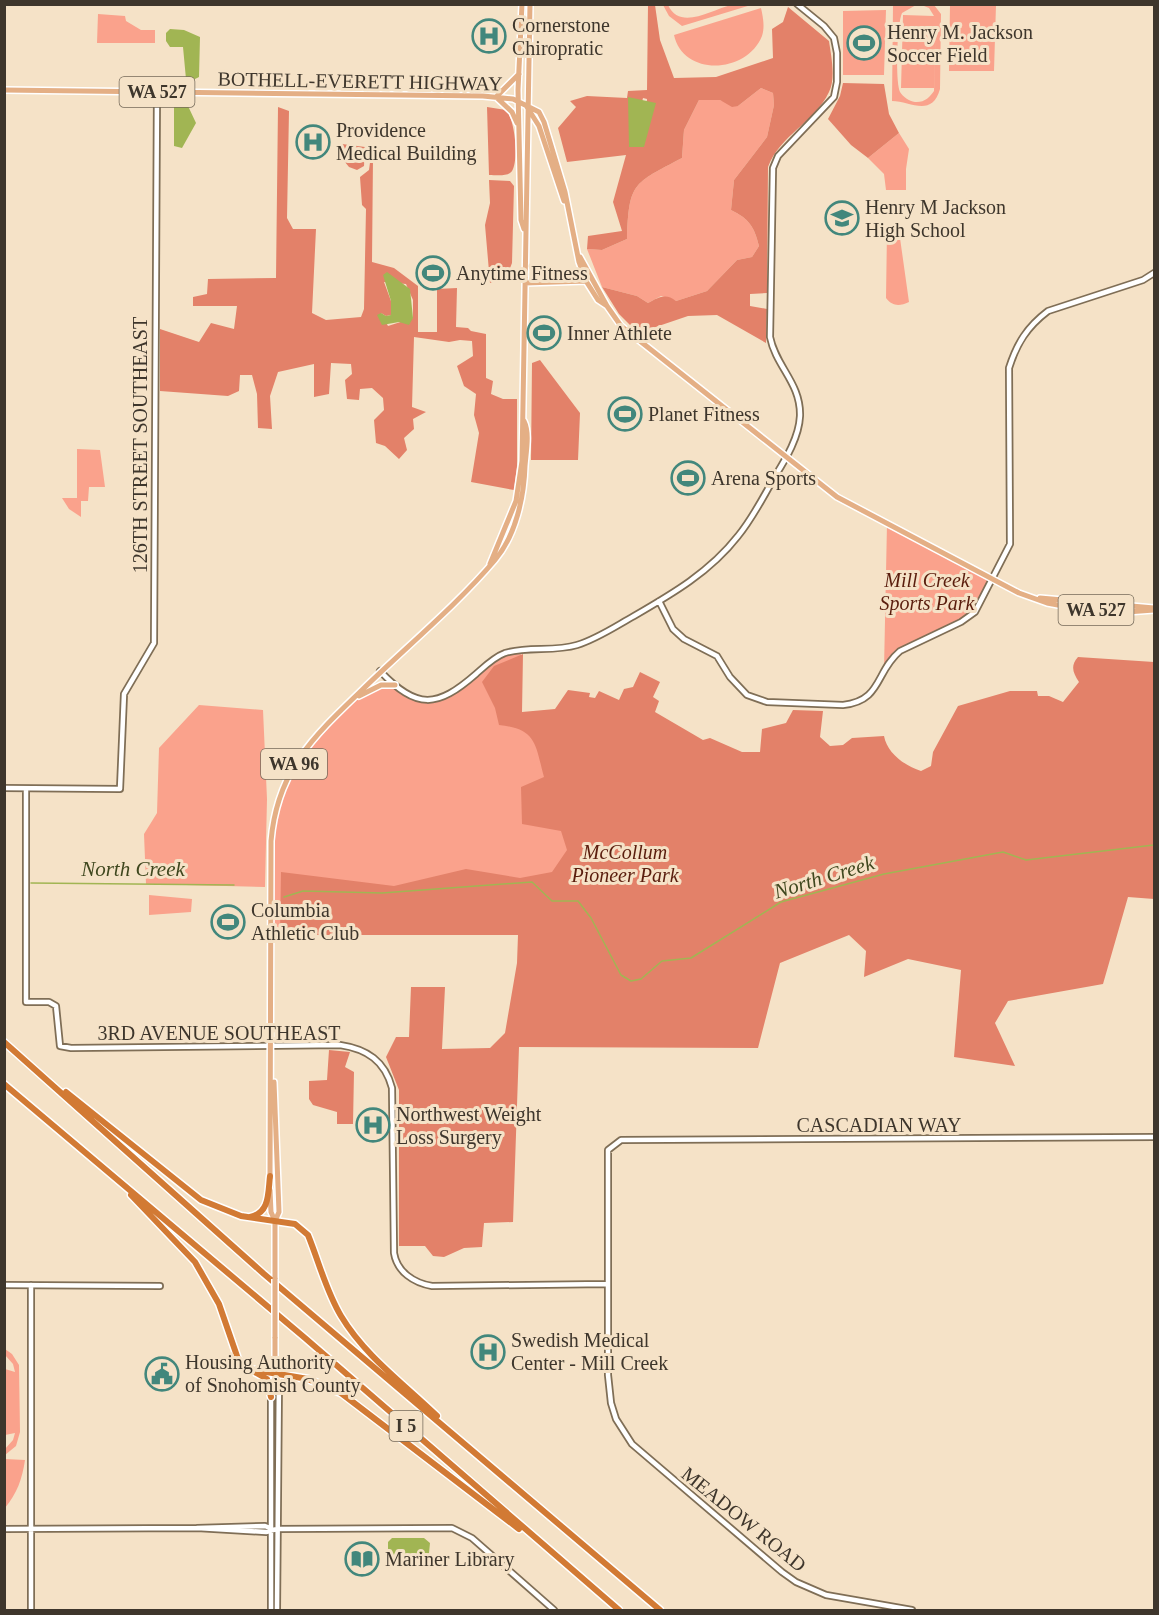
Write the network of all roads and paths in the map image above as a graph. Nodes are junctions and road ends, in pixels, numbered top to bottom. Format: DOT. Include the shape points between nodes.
graph roads {
  1 [pos="522,4"];
  2 [pos="530,4"];
  3 [pos="797,4"];
  4 [pos="520,72"];
  5 [pos="4,90"];
  6 [pos="158,92"];
  7 [pos="496,97"];
  8 [pos="519,102"];
  9 [pos="526,106"];
  10 [pos="519,135"];
  11 [pos="525,231"];
  12 [pos="580,257"];
  13 [pos="1155,273"];
  14 [pos="586,281"];
  15 [pos="525,283"];
  16 [pos="599,292"];
  17 [pos="606,306"];
  18 [pos="787,457"];
  19 [pos="993,578"];
  20 [pos="659,602"];
  21 [pos="1155,609"];
  22 [pos="380,671"];
  23 [pos="395,686"];
  24 [pos="350,701"];
  25 [pos="4,788"];
  26 [pos="26,789"];
  27 [pos="4,1042"];
  28 [pos="272,1044"];
  29 [pos="32,1067"];
  30 [pos="4,1084"];
  31 [pos="270,1116"];
  32 [pos="1155,1137"];
  33 [pos="275,1146"];
  34 [pos="270,1176"];
  35 [pos="127,1189"];
  36 [pos="248,1217"];
  37 [pos="275,1221"];
  38 [pos="607,1284"];
  39 [pos="4,1285"];
  40 [pos="31,1285"];
  41 [pos="160,1286"];
  42 [pos="249,1369"];
  43 [pos="275,1372"];
  44 [pos="271,1397"];
  45 [pos="464,1444"];
  46 [pos="4,1529"];
  47 [pos="31,1529"];
  48 [pos="274,1529"];
  49 [pos="563,1563"];
  50 [pos="31,1611"];
  51 [pos="271,1611"];
  52 [pos="277,1611"];
  53 [pos="554,1611"];
  54 [pos="620,1611"];
  55 [pos="660,1611"];
  56 [pos="912,1611"];
  1 -- 4 [label="main road, WA 96"];
  2 -- 9 [label="main road, WA 96"];
  3 -- 18 [label="street" via="834,38 837,82 834,97 778,156 773,168 770,337 778,361 796,387 800,417"];
  4 -- 7 [label="main road"];
  4 -- 8 [label="main road, WA 96"];
  5 -- 6 [label="main road, BOTHELL-EVERETT HIGHWAY / WA 527"];
  6 -- 7 [label="main road, BOTHELL-EVERETT HIGHWAY / WA 527"];
  6 -- 26 [label="street, 126TH STREET SOUTHEAST" via="155,629 151,651 124,694 120,789"];
  7 -- 8 [label="main road, BOTHELL-EVERETT HIGHWAY / WA 527"];
  7 -- 10 [label="main road" via="515,118"];
  8 -- 9 [label="main road, BOTHELL-EVERETT HIGHWAY / WA 527"];
  8 -- 10 [label="main road, WA 96"];
  9 -- 11 [label="main road, WA 96"];
  9 -- 12 [label="main road, BOTHELL-EVERETT HIGHWAY / WA 527" via="539,112 544,122"];
  10 -- 11 [label="main road, WA 96" via="521,220"];
  11 -- 15 [label="main road, WA 96"];
  12 -- 14 [label="main road, BOTHELL-EVERETT HIGHWAY / WA 527"];
  12 -- 16 [label="main road, BOTHELL-EVERETT HIGHWAY / WA 527"];
  13 -- 19 [label="street" via="1048,311 1017,345 1009,368 1010,544"];
  14 -- 15 [label="main road"];
  14 -- 16 [label="main road"];
  14 -- 17 [label="main road, BOTHELL-EVERETT HIGHWAY / WA 527"];
  15 -- 22 [label="main road, WA 96" via="526,453 521,502 510,534 490,564"];
  16 -- 17 [label="main road, BOTHELL-EVERETT HIGHWAY / WA 527"];
  17 -- 18 [label="main road, BOTHELL-EVERETT HIGHWAY / WA 527" via="636,339"];
  18 -- 19 [label="main road, BOTHELL-EVERETT HIGHWAY / WA 527" via="850,505"];
  18 -- 20 [label="street" via="739,536 716,561"];
  19 -- 20 [label="street" via="969,618 900,651 867,698 843,705 767,702 747,695 717,656 684,639 674,629"];
  19 -- 21 [label="main road, BOTHELL-EVERETT HIGHWAY / WA 527" via="1019,593 1038,598"];
  20 -- 23 [label="street" via="579,645 504,654 441,699 419,700"];
  22 -- 23 [label="street"];
  22 -- 24 [label="main road, WA 96"];
  23 -- 24 [label="main road" via="379,685"];
  24 -- 28 [label="main road, WA 96" via="299,755 282,788 273,819"];
  25 -- 26 [label="street"];
  26 -- 28 [label="street, 3RD AVENUE SOUTHEAST" via="26,1002 49,1002 56,1006 60,1046 207,1048"];
  27 -- 29 [label="highway, I 5"];
  28 -- 31 [label="main road, WA 96"];
  28 -- 33 [label="main road, WA 96"];
  28 -- 38 [label="street, 3RD AVENUE SOUTHEAST" via="340,1045 358,1049 384,1068 392,1088 394,1253 399,1266 417,1282 432,1286"];
  29 -- 36 [label="highway" via="192,1194 216,1208"];
  29 -- 45 [label="highway, I 5" via="263,1273"];
  30 -- 35 [label="highway, I 5"];
  31 -- 33 [label="main road"];
  31 -- 34 [label="main road, WA 96"];
  32 -- 38 [label="street, CASCADIAN WAY" via="621,1140 608,1150"];
  33 -- 37 [label="main road, WA 96" via="279,1212"];
  34 -- 36 [label="highway" via="265,1209"];
  34 -- 37 [label="main road, WA 96"];
  35 -- 42 [label="highway" via="199,1268 223,1315 238,1359"];
  35 -- 49 [label="highway, I 5"];
  36 -- 37 [label="highway"];
  37 -- 43 [label="main road, WA 96, bridge"];
  37 -- 45 [label="highway" via="295,1224 308,1234 331,1296 353,1334"];
  38 -- 56 [label="street, MEADOW ROAD" via="608,1375 616,1419 627,1438 796,1582 826,1595"];
  39 -- 40 [label="street"];
  40 -- 41 [label="street"];
  40 -- 47 [label="street"];
  42 -- 43 [label="highway"];
  42 -- 44 [label="highway" via="267,1378"];
  43 -- 44 [label="street"];
  43 -- 48 [label="street" via="279,1377"];
  43 -- 49 [label="highway" via="314,1381 341,1393"];
  44 -- 48 [label="street"];
  45 -- 55 [label="highway, I 5"];
  46 -- 47 [label="street"];
  47 -- 48 [label="street"];
  47 -- 50 [label="street"];
  48 -- 51 [label="street"];
  48 -- 52 [label="street"];
  48 -- 53 [label="street" via="452,1528 472,1538"];
  49 -- 54 [label="highway, I 5"];
}
